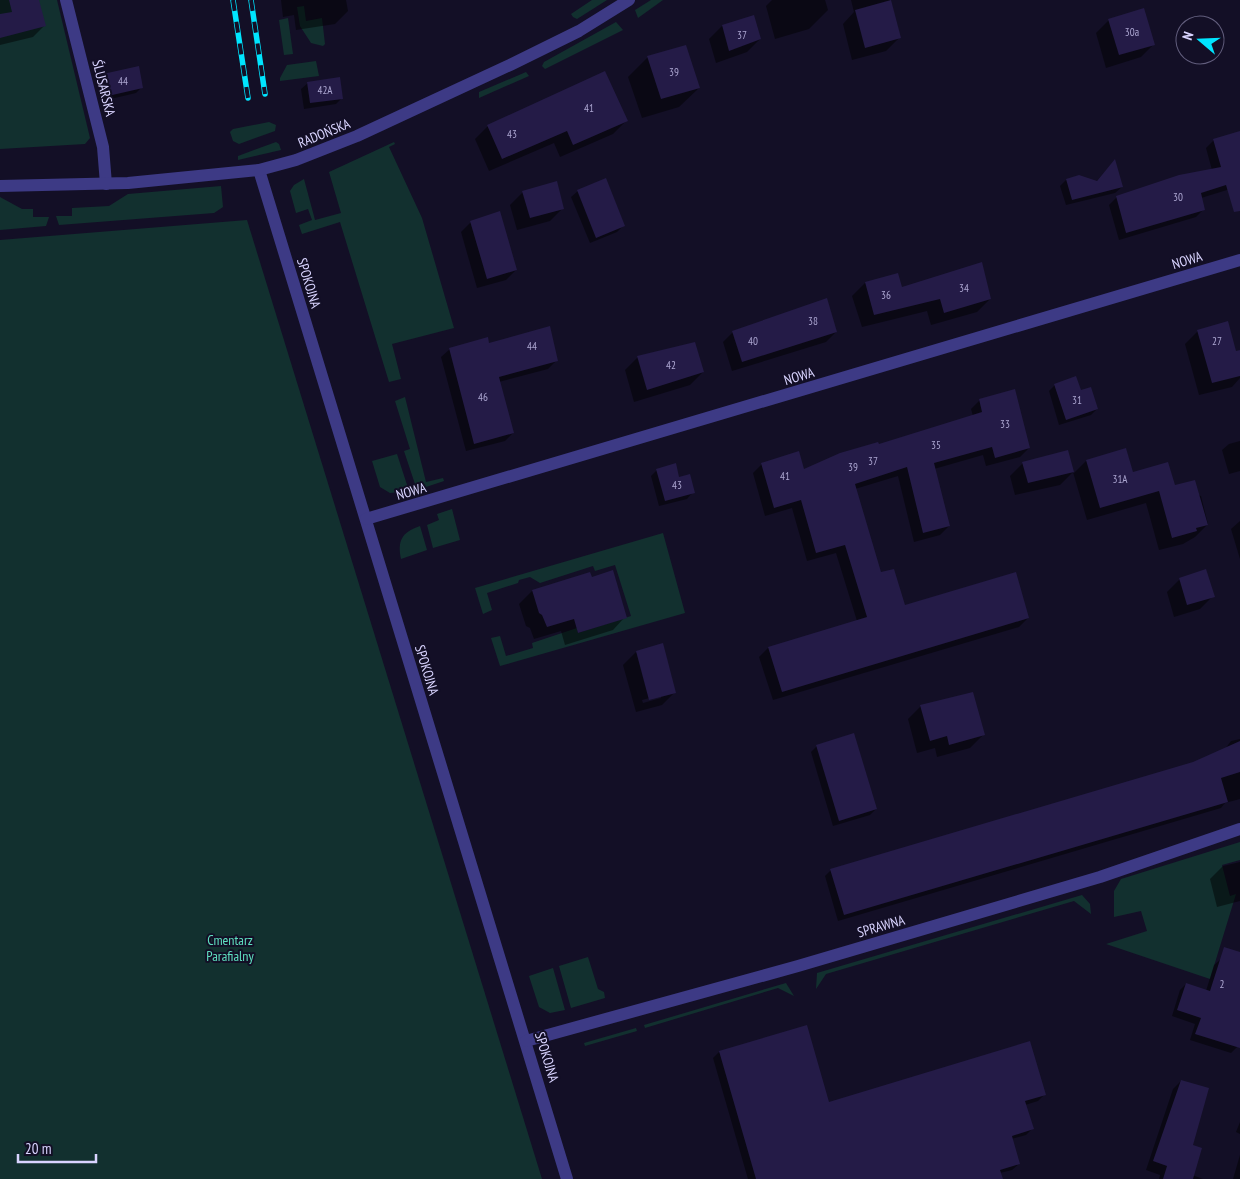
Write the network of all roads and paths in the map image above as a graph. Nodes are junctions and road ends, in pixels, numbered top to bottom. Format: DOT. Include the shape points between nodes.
graph roads {
  1 [pos="66,0"];
  2 [pos="630,0"];
  3 [pos="259,170"];
  4 [pos="106,184"];
  5 [pos="0,186"];
  6 [pos="1240,260"];
  7 [pos="366,519"];
  8 [pos="1240,829"];
  9 [pos="526,1041"];
  10 [pos="567,1179"];
  1 -- 4 [label="street, ŚLUSARSKA" via="103,147"];
  2 -- 3 [label="street, RADOŃSKA" via="579,31 424,106 330,148"];
  3 -- 4 [label="street, RADOŃSKA"];
  3 -- 7 [label="street, SPOKOJNA"];
  4 -- 5 [label="street, RADOŃSKA"];
  6 -- 7 [label="street, NOWA"];
  7 -- 9 [label="street, SPOKOJNA"];
  8 -- 9 [label="street, SPRAWNA" via="1100,877 798,966"];
  9 -- 10 [label="street, SPOKOJNA"];
}
